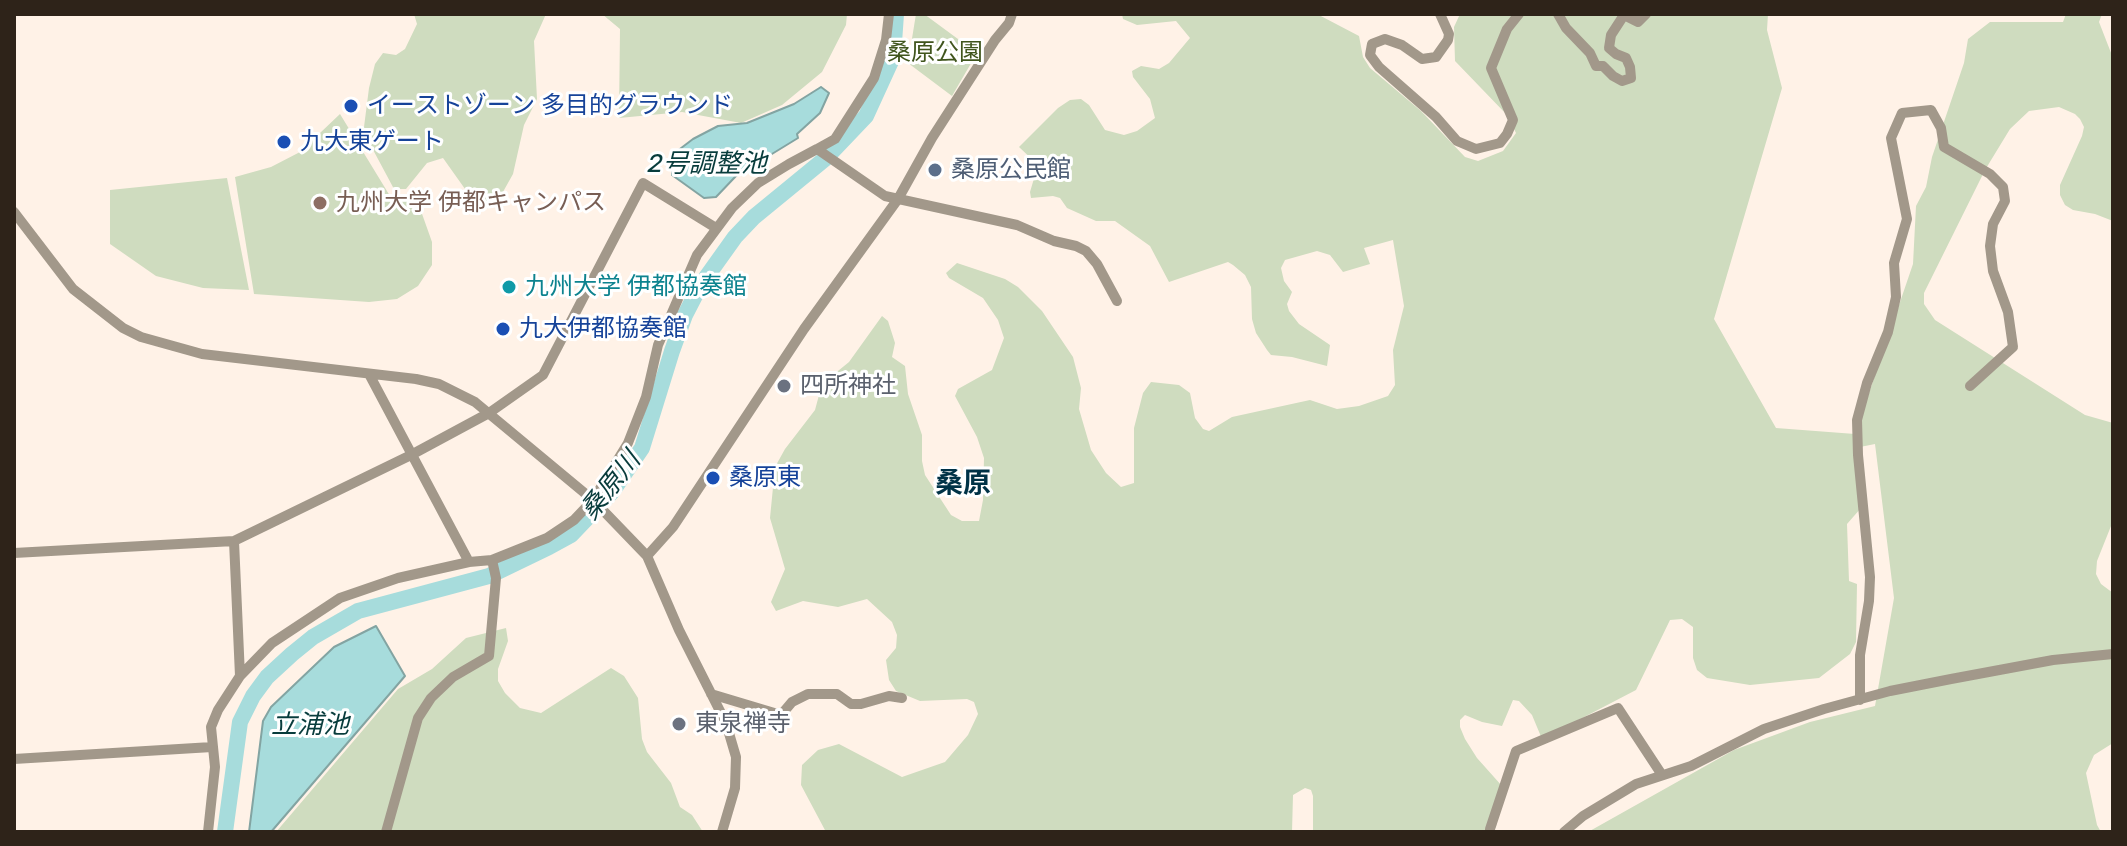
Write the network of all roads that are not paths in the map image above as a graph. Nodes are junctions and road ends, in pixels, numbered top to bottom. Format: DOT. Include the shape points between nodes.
graph roads {
  1 [pos="889,14"];
  2 [pos="1012,14"];
  3 [pos="1440,14"];
  4 [pos="1519,14"];
  5 [pos="1558,14"];
  6 [pos="1646,14"];
  7 [pos="820,151"];
  8 [pos="898,199"];
  9 [pos="14,212"];
  10 [pos="716,228"];
  11 [pos="1117,301"];
  12 [pos="369,374"];
  13 [pos="1970,386"];
  14 [pos="489,413"];
  15 [pos="411,455"];
  16 [pos="593,500"];
  17 [pos="234,541"];
  18 [pos="14,553"];
  19 [pos="647,556"];
  20 [pos="492,560"];
  21 [pos="469,562"];
  22 [pos="2113,654"];
  23 [pos="240,676"];
  24 [pos="711,694"];
  25 [pos="902,698"];
  26 [pos="1860,700"];
  27 [pos="212,747"];
  28 [pos="14,759"];
  29 [pos="1662,775"];
  30 [pos="1490,829"];
  31 [pos="208,832"];
  32 [pos="386,832"];
  33 [pos="723,832"];
  34 [pos="1564,832"];
  1 -- 7 [label="street" via="874,78 835,139"];
  2 -- 8 [label="street"];
  3 -- 4 [label="street" via="1449,34 1436,57 1422,59 1385,39 1374,41 1370,55 1457,141 1476,149 1500,143 1513,120 1491,68"];
  5 -- 6 [label="street" via="1596,66 1622,81 1631,78 1630,67 1609,48 1611,35 1624,15 1639,22"];
  7 -- 8 [label="street" via="885,196"];
  7 -- 10 [label="street" via="758,183"];
  8 -- 11 [label="street" via="1017,225 1086,251"];
  8 -- 19 [label="street" via="673,527"];
  9 -- 12 [label="street" via="73,289 141,337 202,354"];
  10 -- 14 [label="street" via="643,183 548,368"];
  10 -- 16 [label="street" via="697,255 666,323 633,432"];
  12 -- 14 [label="street" via="439,384"];
  12 -- 15 [label="street"];
  13 -- 26 [label="street" via="2013,347 1990,246 1993,224 2005,201 2003,187 1944,147 1931,110 1902,113 1891,138 1907,219 1894,263 1896,297 1857,420 1870,577"];
  14 -- 15 [label="street"];
  14 -- 16 [label="street"];
  15 -- 17 [label="street"];
  15 -- 21 [label="street"];
  16 -- 19 [label="street"];
  16 -- 20 [label="street" via="547,538"];
  17 -- 18 [label="street"];
  17 -- 23 [label="street"];
  19 -- 24 [label="street"];
  20 -- 21 [label="street"];
  20 -- 32 [label="street" via="496,578 489,656 453,677 418,718"];
  21 -- 23 [label="street" via="340,598 272,643"];
  22 -- 26 [label="street" via="2053,660"];
  23 -- 27 [label="street" via="214,718"];
  24 -- 25 [label="street" via="781,715 808,694 837,694 851,704"];
  24 -- 33 [label="street" via="736,757 735,788"];
  26 -- 29 [label="street" via="1764,729"];
  27 -- 28 [label="street"];
  27 -- 31 [label="street"];
  29 -- 30 [label="street" via="1618,708 1516,751"];
  29 -- 34 [label="street" via="1636,784"];
}
